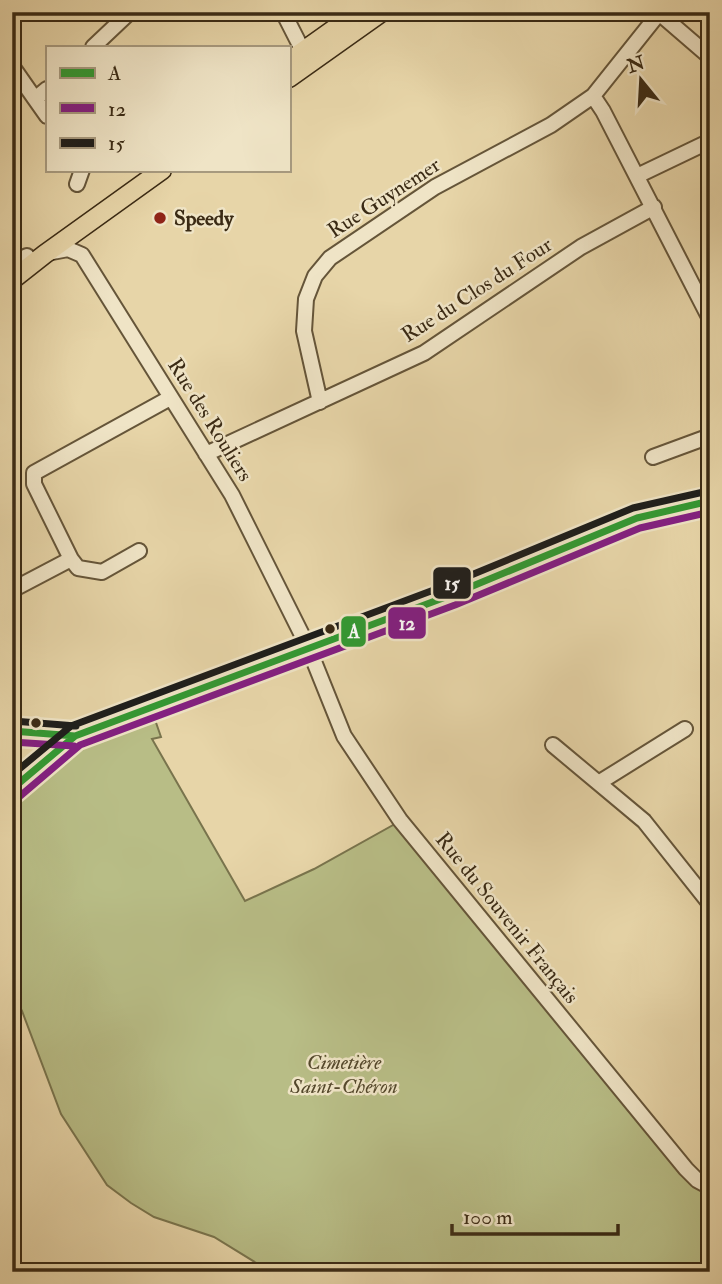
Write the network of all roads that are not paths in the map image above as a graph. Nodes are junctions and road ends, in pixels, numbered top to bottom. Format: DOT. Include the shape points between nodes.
graph roads {
  1 [pos="130,12"];
  2 [pos="283,12"];
  3 [pos="358,12"];
  4 [pos="382,12"];
  5 [pos="660,13"];
  6 [pos="94,46"];
  7 [pos="710,57"];
  8 [pos="300,58"];
  9 [pos="12,66"];
  10 [pos="290,76"];
  11 [pos="46,90"];
  12 [pos="593,96"];
  13 [pos="36,99"];
  14 [pos="46,114"];
  15 [pos="710,141"];
  16 [pos="141,172"];
  17 [pos="159,172"];
  18 [pos="637,176"];
  19 [pos="654,207"];
  20 [pos="24,262"];
  21 [pos="12,281"];
  22 [pos="710,318"];
  23 [pos="170,398"];
  24 [pos="320,402"];
  25 [pos="710,436"];
  26 [pos="206,454"];
  27 [pos="653,457"];
  28 [pos="710,501"];
  29 [pos="139,551"];
  30 [pos="71,559"];
  31 [pos="12,590"];
  32 [pos="309,649"];
  33 [pos="685,729"];
  34 [pos="12,731"];
  35 [pos="75,736"];
  36 [pos="553,745"];
  37 [pos="600,782"];
  38 [pos="12,789"];
  39 [pos="710,904"];
  40 [pos="710,1187"];
  1 -- 6 [label="street"];
  2 -- 8 [label="street"];
  3 -- 8 [label="main road"];
  4 -- 8 [label="main road"];
  5 -- 7 [label="street"];
  5 -- 12 [label="street, Rue Guynemer"];
  8 -- 10 [label="main road"];
  9 -- 13 [label="street"];
  11 -- 13 [label="street"];
  12 -- 18 [label="street"];
  12 -- 24 [label="street, Rue Guynemer" via="551,125 435,187 330,258 315,276 304,320"];
  13 -- 14 [label="street"];
  15 -- 18 [label="street"];
  16 -- 20 [label="main road"];
  17 -- 20 [label="main road"];
  18 -- 19 [label="street"];
  19 -- 22 [label="street"];
  19 -- 24 [label="street, Rue du Clos du Four" via="581,247 424,353"];
  20 -- 21 [label="main road"];
  20 -- 23 [label="street, Rue des Rouliers" via="68,249 82,255"];
  23 -- 26 [label="street, Rue des Rouliers"];
  23 -- 30 [label="street" via="34,473 34,484"];
  24 -- 26 [label="street, Rue du Clos du Four"];
  25 -- 27 [label="street"];
  26 -- 32 [label="street, Rue des Rouliers" via="232,495"];
  28 -- 32 [label="street" via="637,518"];
  29 -- 30 [label="street" via="102,572 78,569"];
  30 -- 31 [label="street"];
  32 -- 35 [label="street"];
  32 -- 40 [label="street, Rue du Souvenir Français" via="344,736 400,820 686,1169"];
  33 -- 37 [label="street"];
  34 -- 35 [label="street"];
  35 -- 38 [label="street"];
  36 -- 37 [label="street"];
  37 -- 39 [label="street" via="644,821"];
}
